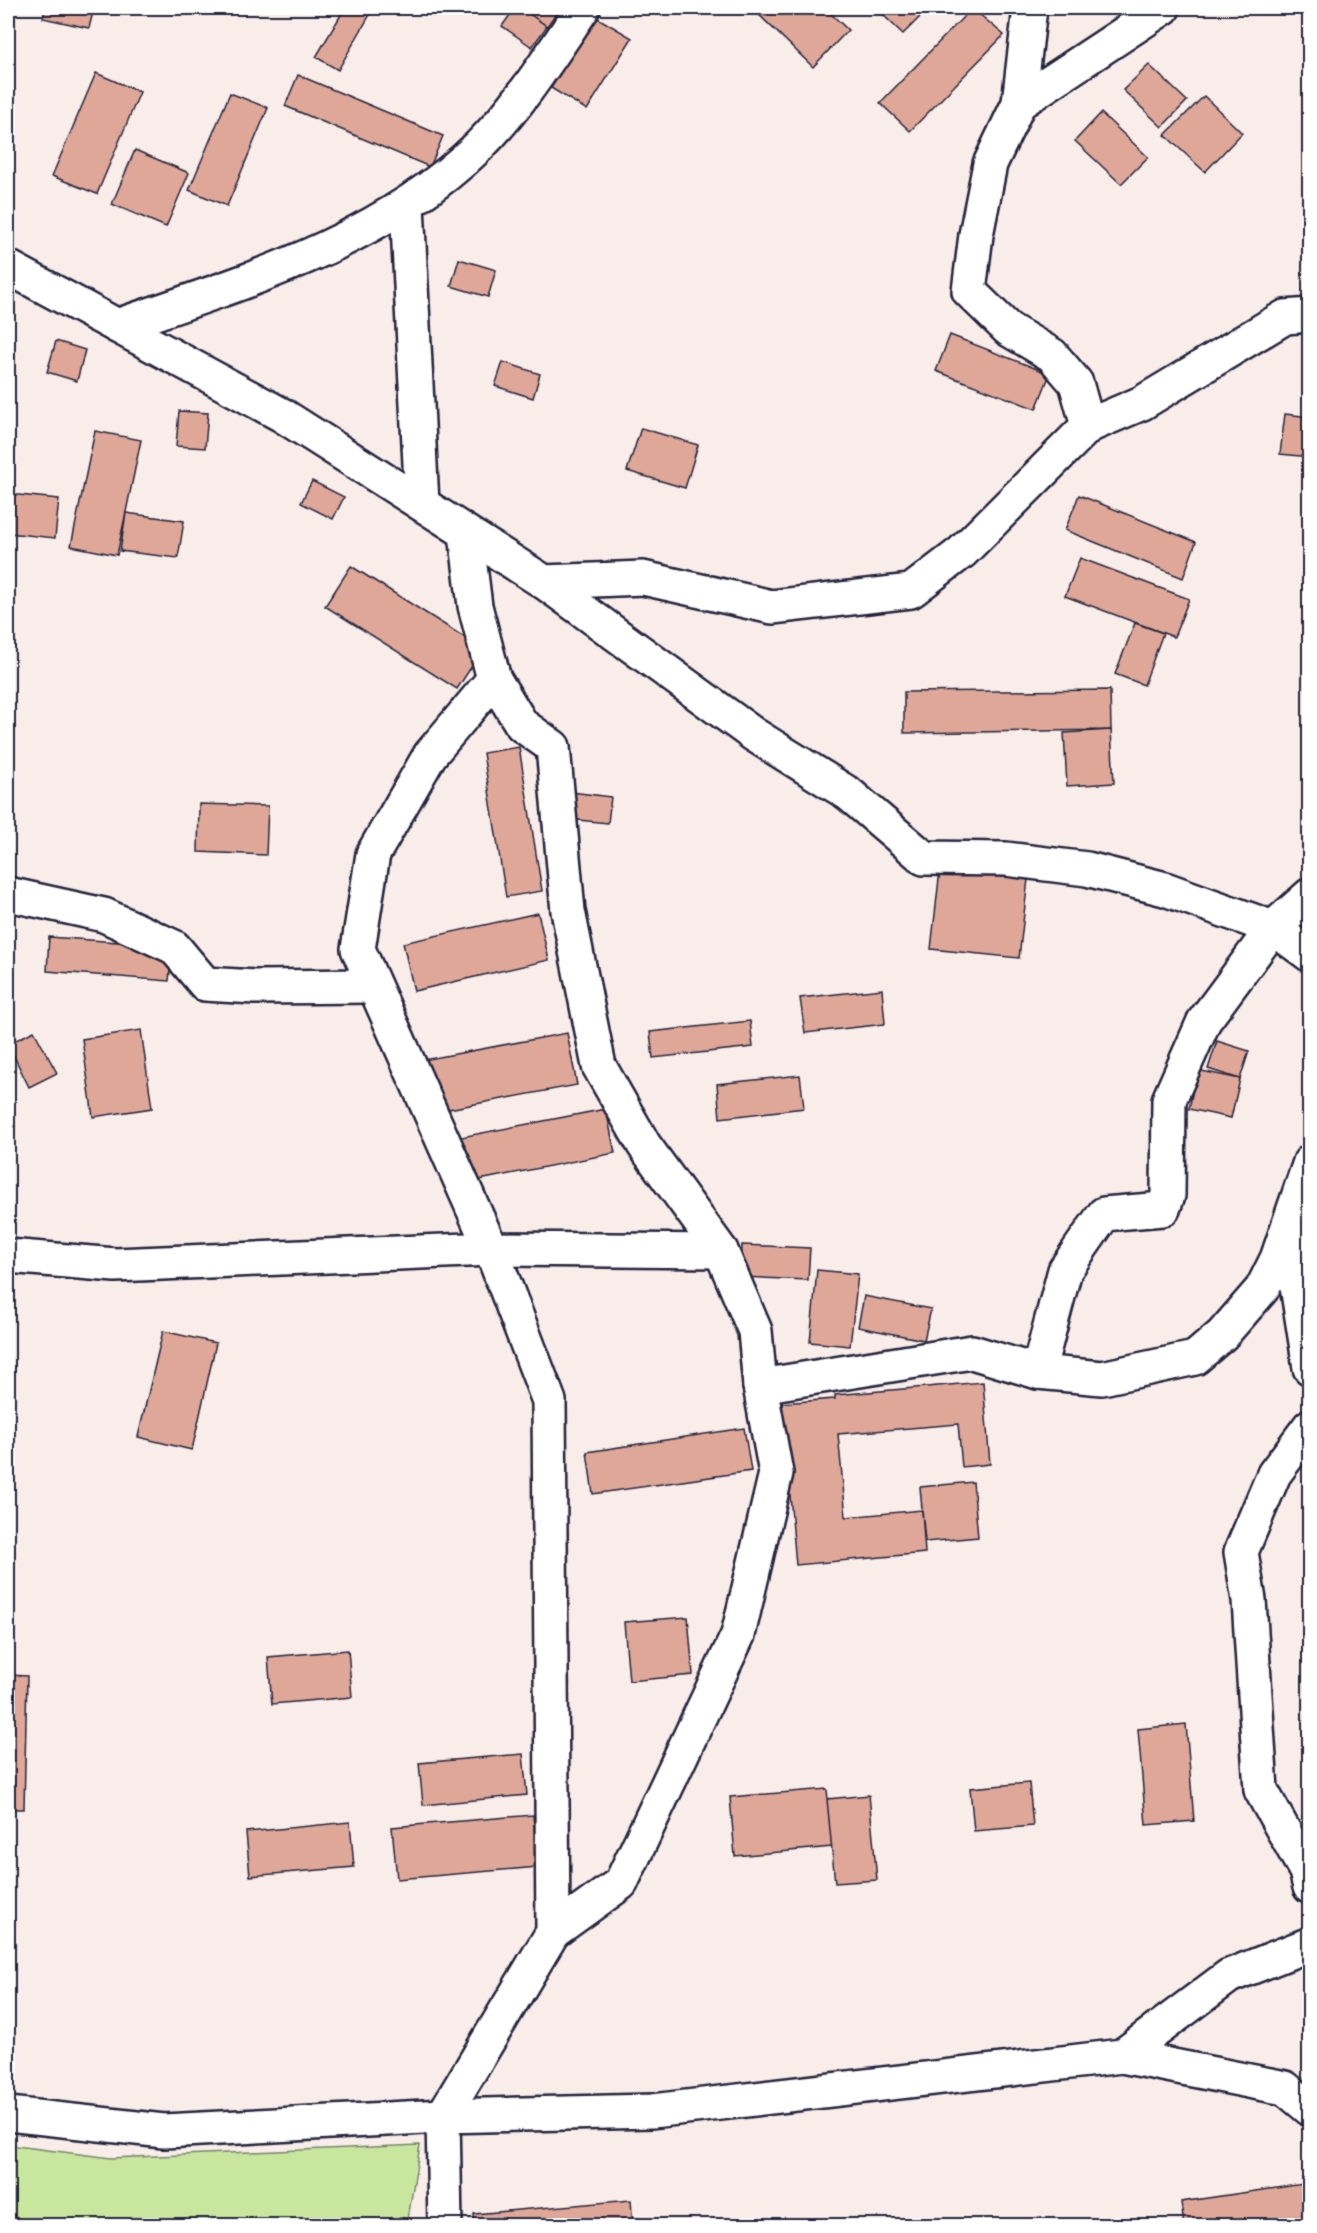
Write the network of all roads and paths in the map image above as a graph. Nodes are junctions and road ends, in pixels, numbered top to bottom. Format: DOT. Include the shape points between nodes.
graph roads {
  1 [pos="583,8"];
  2 [pos="1030,8"];
  3 [pos="1162,8"];
  4 [pos="1019,103"];
  5 [pos="407,205"];
  6 [pos="8,267"];
  7 [pos="1310,315"];
  8 [pos="117,326"];
  9 [pos="1088,426"];
  10 [pos="422,504"];
  11 [pos="466,534"];
  12 [pos="544,582"];
  13 [pos="494,679"];
  14 [pos="8,894"];
  15 [pos="1310,895"];
  16 [pos="1273,928"];
  17 [pos="1310,955"];
  18 [pos="374,986"];
  19 [pos="1310,1162"];
  20 [pos="1287,1228"];
  21 [pos="490,1249"];
  22 [pos="721,1251"];
  23 [pos="8,1256"];
  24 [pos="1310,1368"];
  25 [pos="1038,1372"];
  26 [pos="760,1386"];
  27 [pos="1310,1426"];
  28 [pos="1310,1887"];
  29 [pos="553,1932"];
  30 [pos="1310,1944"];
  31 [pos="1122,2056"];
  32 [pos="1310,2109"];
  33 [pos="8,2114"];
  34 [pos="442,2116"];
  35 [pos="445,2226"];
  1 -- 5 [label="street" via="533,83 479,146"];
  2 -- 4 [label="street"];
  3 -- 4 [label="street"];
  4 -- 9 [label="street" via="990,164 969,291 1008,329 1052,355 1076,383"];
  5 -- 8 [label="street" via="346,238 256,278"];
  5 -- 10 [label="street"];
  6 -- 8 [label="street"];
  7 -- 9 [label="street" via="1285,317 1142,402"];
  8 -- 10 [label="street" via="282,415"];
  9 -- 12 [label="street" via="962,552 911,591 772,607 643,578"];
  10 -- 11 [label="street"];
  11 -- 12 [label="street"];
  11 -- 13 [label="street" via="475,606"];
  12 -- 16 [label="street" via="753,734 849,794 924,858 1006,859 1087,869 1165,889"];
  13 -- 18 [label="street" via="430,755 373,854 358,949"];
  13 -- 22 [label="street" via="522,725 553,747 568,910 599,1066 644,1145"];
  14 -- 18 [label="street" via="104,915 174,947 204,984"];
  15 -- 16 [label="street"];
  16 -- 17 [label="street"];
  16 -- 25 [label="street" via="1204,1021 1169,1100 1168,1196 1163,1209 1104,1214 1065,1270"];
  18 -- 21 [label="street"];
  19 -- 20 [label="street"];
  20 -- 24 [label="street"];
  20 -- 25 [label="street" via="1262,1289 1222,1335 1195,1358 1102,1378"];
  21 -- 22 [label="street"];
  21 -- 23 [label="street" via="115,1265"];
  21 -- 29 [label="street" via="549,1401"];
  22 -- 26 [label="street" via="755,1331"];
  25 -- 26 [label="street" via="972,1352"];
  26 -- 29 [label="street" via="776,1473 738,1635 621,1883"];
  27 -- 28 [label="street" via="1274,1474 1241,1552 1249,1600 1261,1790 1306,1871"];
  29 -- 34 [label="street"];
  30 -- 31 [label="street" via="1229,1976"];
  31 -- 32 [label="street" via="1285,2088"];
  31 -- 34 [label="street" via="652,2111"];
  33 -- 34 [label="street" via="164,2131"];
  34 -- 35 [label="street"];
}
